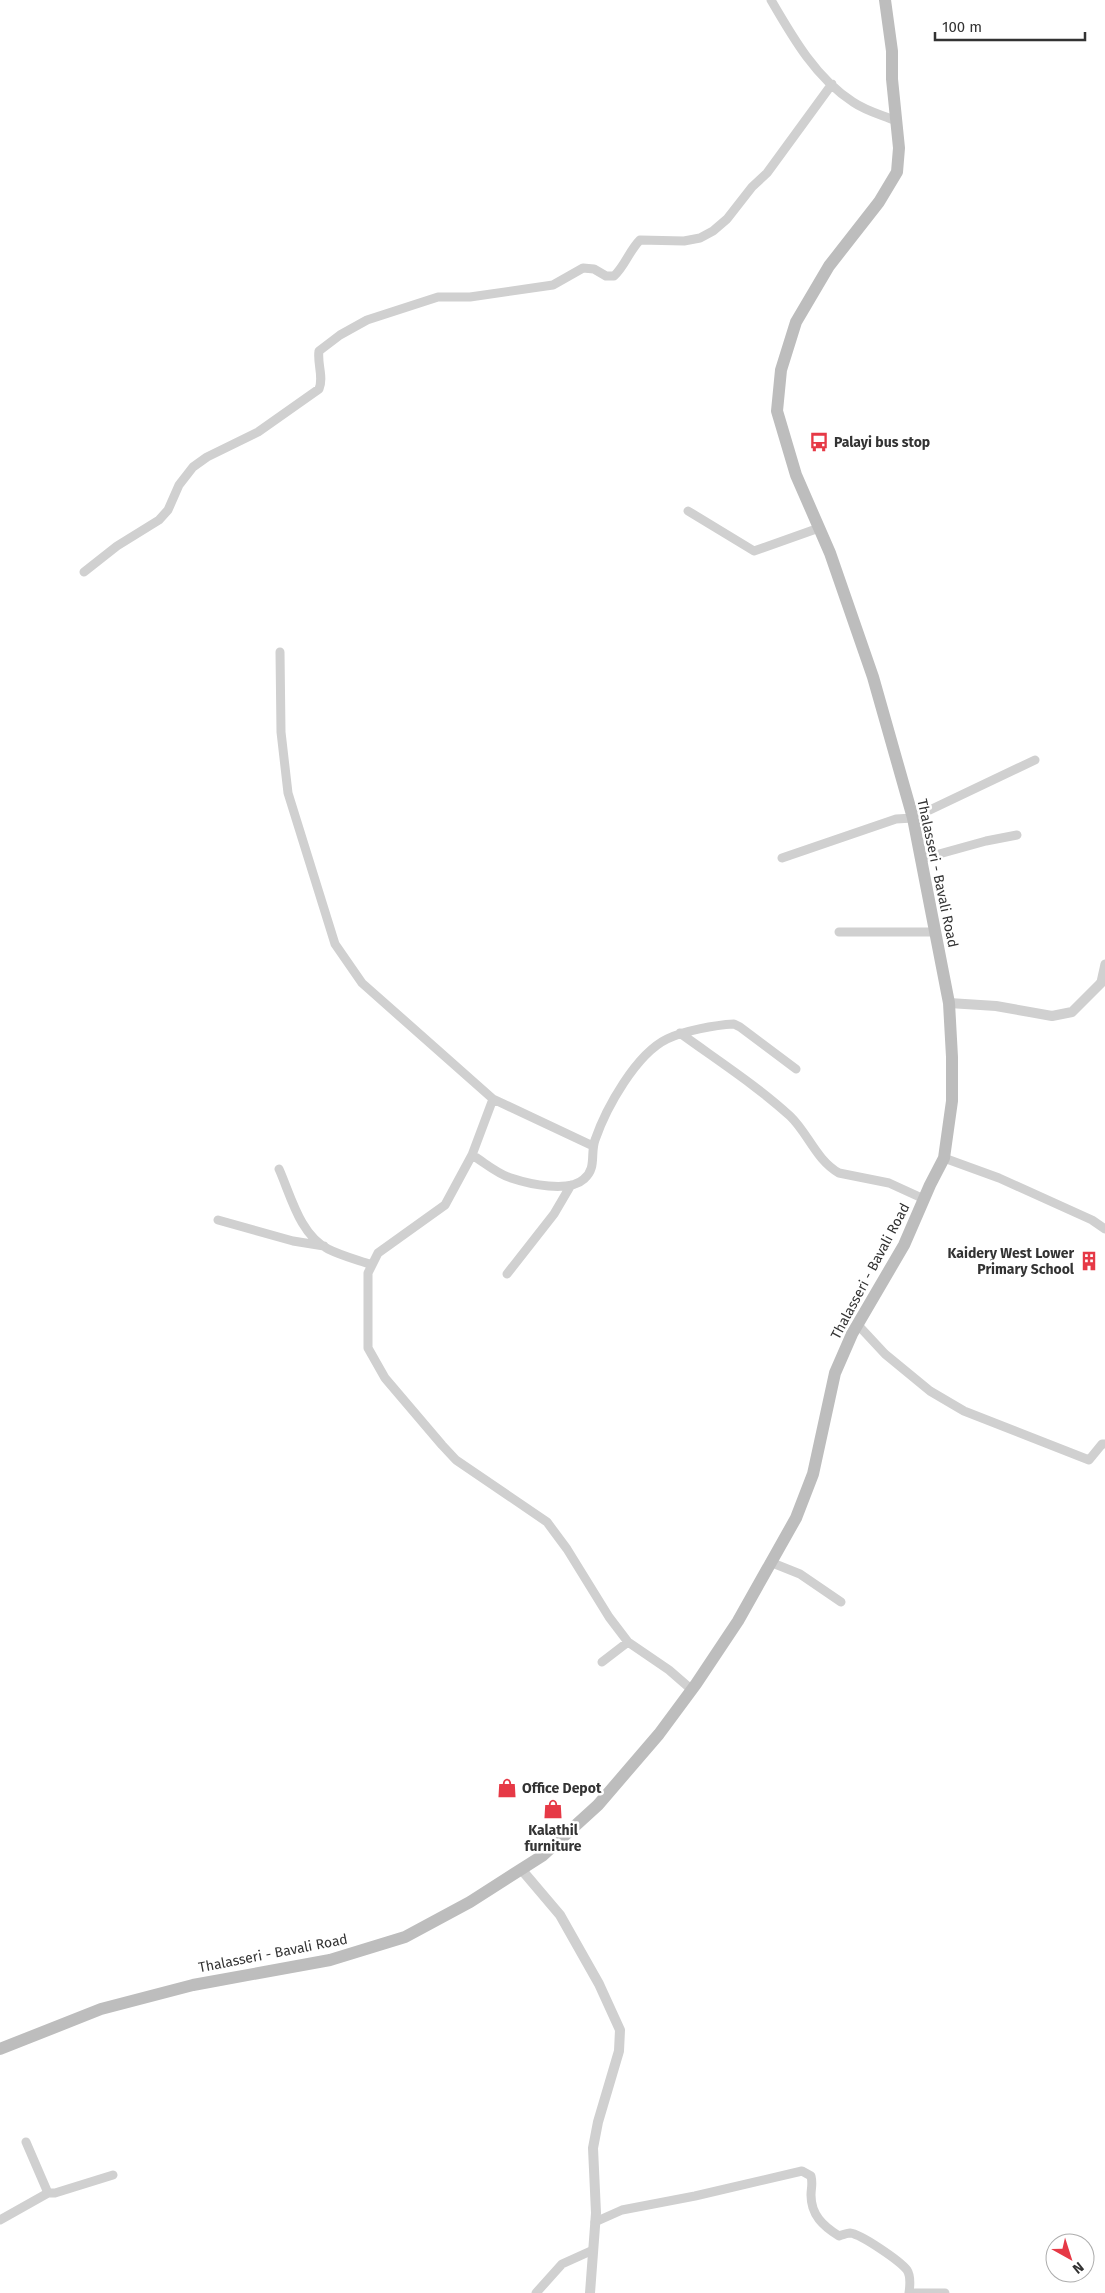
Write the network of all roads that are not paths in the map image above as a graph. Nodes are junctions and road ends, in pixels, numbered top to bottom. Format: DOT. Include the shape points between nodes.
graph roads {
  1 [pos="771,0"];
  2 [pos="885,0"];
  3 [pos="832,84"];
  4 [pos="896,121"];
  5 [pos="688,511"];
  6 [pos="819,528"];
  7 [pos="84,572"];
  8 [pos="280,652"];
  9 [pos="1035,760"];
  10 [pos="913,818"];
  11 [pos="1017,835"];
  12 [pos="782,858"];
  13 [pos="921,859"];
  14 [pos="839,932"];
  15 [pos="936,932"];
  16 [pos="1105,964"];
  17 [pos="1103,981"];
  18 [pos="949,1003"];
  19 [pos="680,1034"];
  20 [pos="796,1069"];
  21 [pos="493,1099"];
  22 [pos="593,1146"];
  23 [pos="472,1155"];
  24 [pos="944,1158"];
  25 [pos="279,1169"];
  26 [pos="571,1184"];
  27 [pos="924,1199"];
  28 [pos="218,1220"];
  29 [pos="1105,1229"];
  30 [pos="324,1246"];
  31 [pos="372,1265"];
  32 [pos="508,1274"];
  33 [pos="858,1325"];
  34 [pos="1105,1444"];
  35 [pos="770,1562"];
  36 [pos="841,1602"];
  37 [pos="628,1642"];
  38 [pos="602,1662"];
  39 [pos="692,1690"];
  40 [pos="521,1869"];
  41 [pos="0,2049"];
  42 [pos="26,2142"];
  43 [pos="113,2175"];
  44 [pos="48,2193"];
  45 [pos="0,2220"];
  46 [pos="595,2222"];
  47 [pos="593,2250"];
  48 [pos="536,2293"];
  49 [pos="590,2293"];
  50 [pos="909,2293"];
  51 [pos="915,2293"];
  52 [pos="945,2293"];
  1 -- 3 [label="street" via="797,46"];
  2 -- 4 [label="main road, Thalasseri - Bavali Road"];
  3 -- 4 [label="street" via="854,103"];
  3 -- 7 [label="street" via="767,173 727,219 700,238 640,240 614,276 583,268 553,285 470,297 438,297 367,320 340,336 319,351 319,389 258,432 193,467 159,520 117,546"];
  4 -- 6 [label="main road, Thalasseri - Bavali Road" via="897,172 880,202 829,266 796,322 781,370 778,411 796,475"];
  5 -- 6 [label="street" via="754,551"];
  6 -- 10 [label="main road, Thalasseri - Bavali Road" via="873,677"];
  8 -- 21 [label="street" via="281,732 288,793 335,944 362,983"];
  9 -- 10 [label="street"];
  10 -- 12 [label="street" via="896,819"];
  10 -- 13 [label="main road, Thalasseri - Bavali Road"];
  11 -- 13 [label="street"];
  13 -- 15 [label="main road, Thalasseri - Bavali Road"];
  14 -- 15 [label="street"];
  15 -- 18 [label="main road, Thalasseri - Bavali Road"];
  16 -- 17 [label="street"];
  17 -- 18 [label="street" via="1072,1012 1052,1016 996,1006"];
  18 -- 24 [label="main road, Thalasseri - Bavali Road" via="952,1101"];
  19 -- 20 [label="street" via="734,1024"];
  19 -- 22 [label="street" via="656,1046 634,1071 614,1100"];
  19 -- 27 [label="street" via="739,1075 790,1117 832,1169 889,1183"];
  21 -- 22 [label="street"];
  21 -- 23 [label="street"];
  22 -- 26 [label="street" via="592,1169 583,1180"];
  23 -- 26 [label="street" via="509,1178 561,1188"];
  23 -- 31 [label="street" via="445,1205 378,1253"];
  24 -- 27 [label="main road, Thalasseri - Bavali Road"];
  24 -- 29 [label="street" via="999,1178"];
  25 -- 30 [label="street" via="302,1222"];
  26 -- 32 [label="street" via="554,1214"];
  27 -- 33 [label="main road, Thalasseri - Bavali Road" via="904,1245"];
  28 -- 30 [label="street" via="293,1241"];
  30 -- 31 [label="street"];
  31 -- 37 [label="street" via="368,1273 367,1293 368,1348 385,1378 456,1460 547,1522"];
  33 -- 34 [label="street" via="885,1354 930,1391 964,1410 1089,1460"];
  33 -- 35 [label="main road, Thalasseri - Bavali Road" via="835,1373 813,1474 796,1518"];
  35 -- 36 [label="street" via="800,1574"];
  35 -- 39 [label="main road, Thalasseri - Bavali Road" via="738,1621"];
  37 -- 38 [label="street"];
  37 -- 39 [label="street"];
  39 -- 40 [label="main road, Thalasseri - Bavali Road" via="598,1805 542,1856"];
  40 -- 41 [label="main road, Thalasseri - Bavali Road" via="470,1902 405,1937 330,1960 194,1985 101,2010"];
  40 -- 46 [label="street" via="560,1915 599,1984 620,2030 619,2051 598,2122 594,2148"];
  42 -- 44 [label="street"];
  43 -- 44 [label="street"];
  44 -- 45 [label="street"];
  46 -- 47 [label="street"];
  46 -- 50 [label="street" via="622,2210 802,2171 811,2176 814,2214 826,2228 839,2236 850,2233 860,2236 896,2261 907,2270"];
  47 -- 48 [label="street" via="562,2264"];
  47 -- 49 [label="street"];
  51 -- 52 [label="street"];
}
